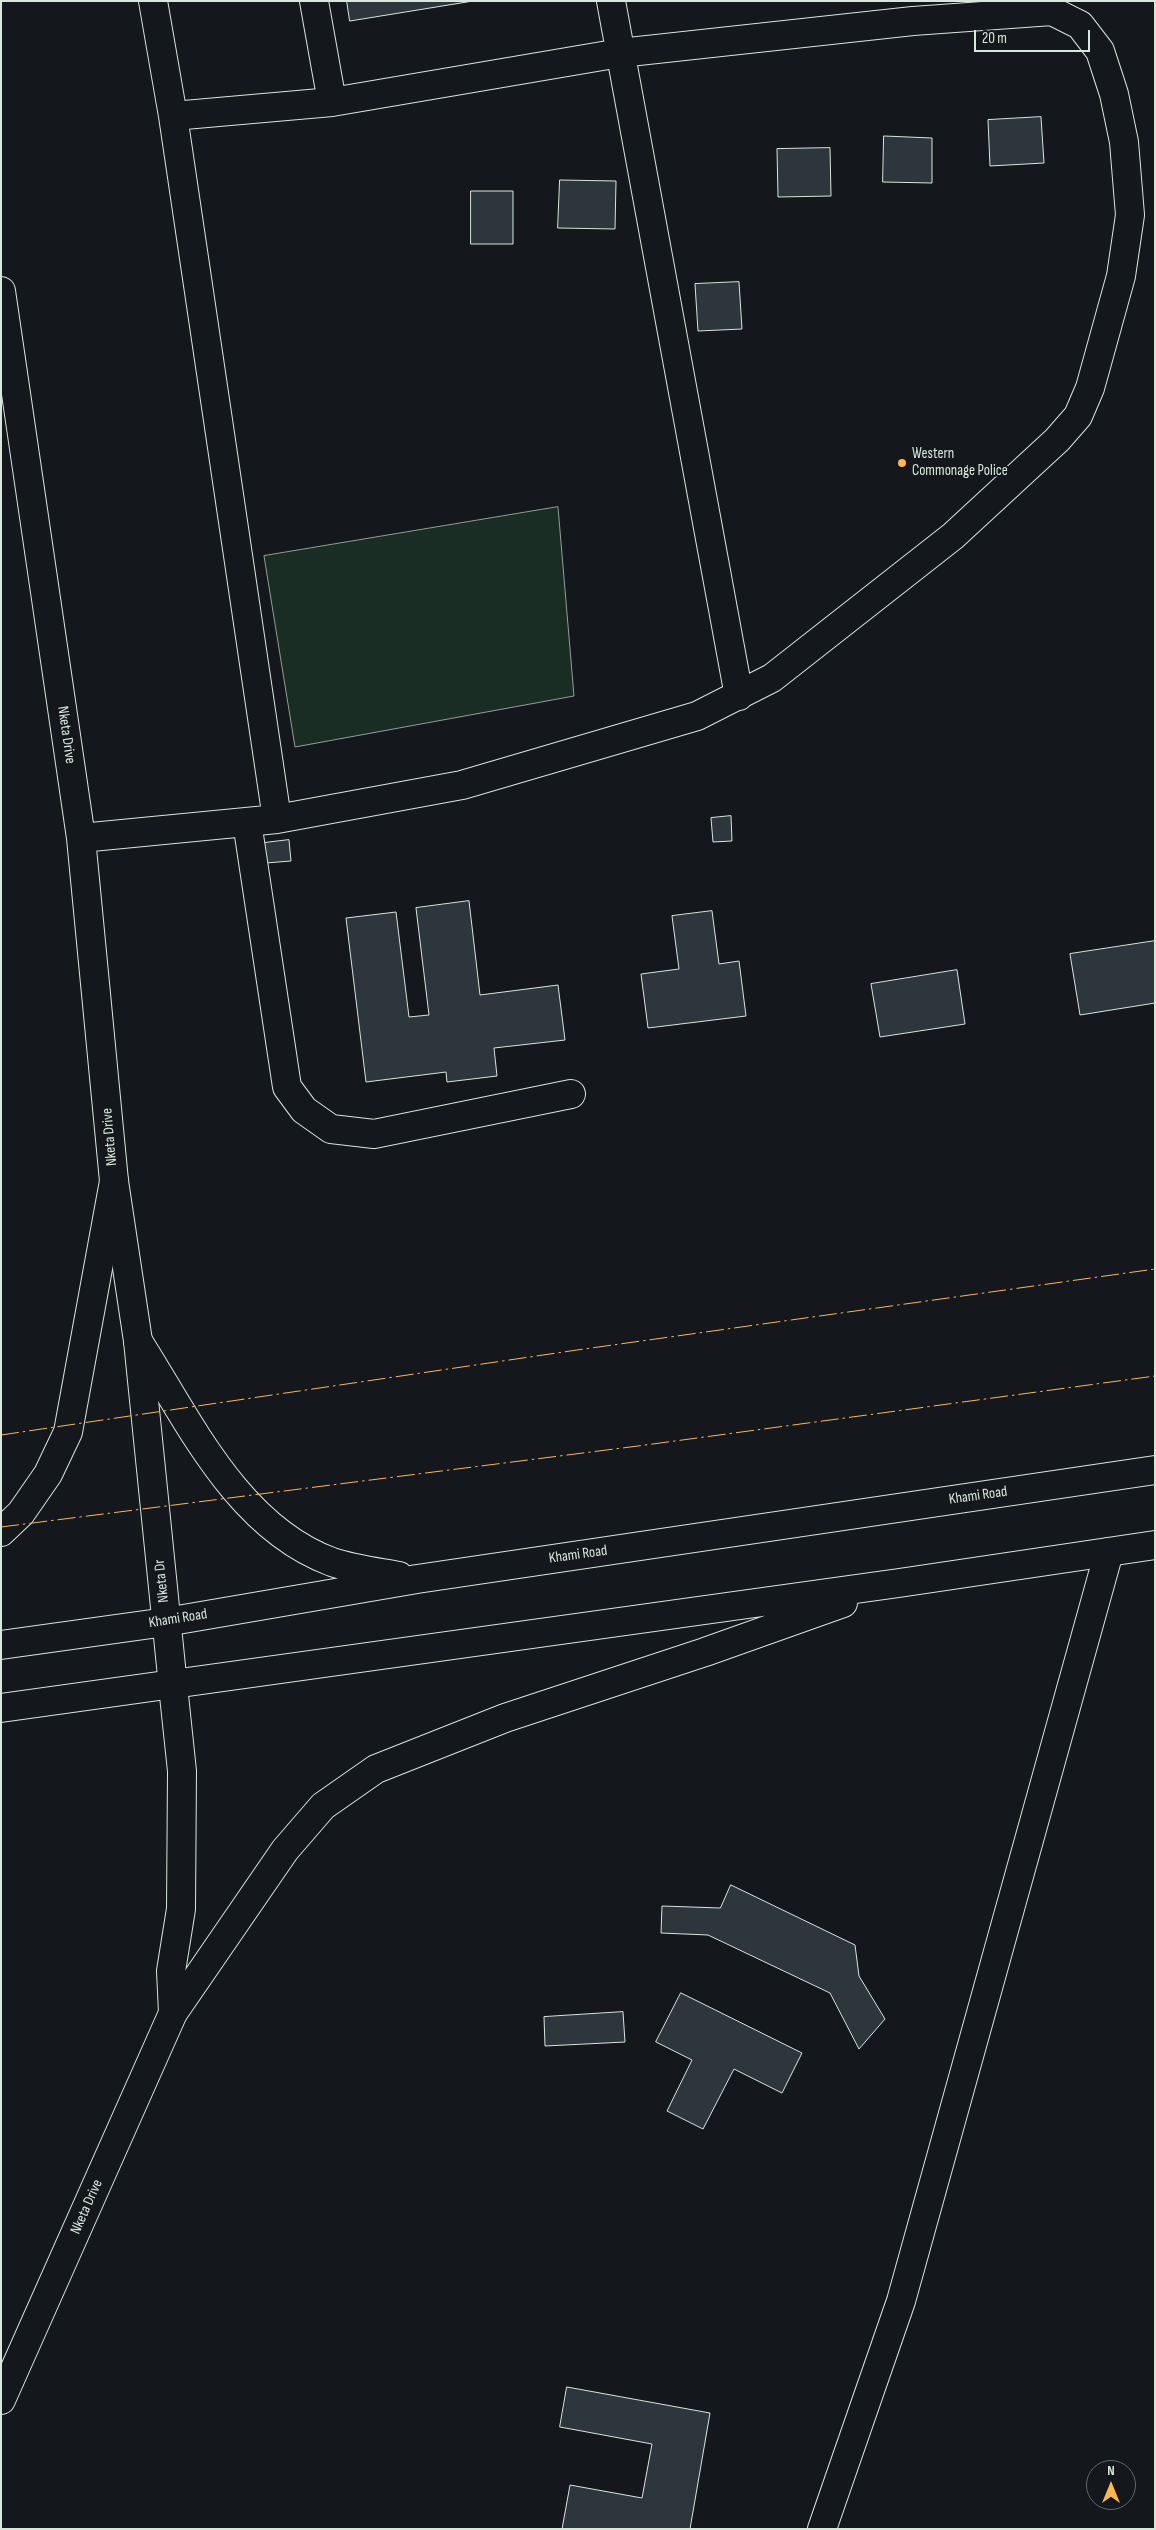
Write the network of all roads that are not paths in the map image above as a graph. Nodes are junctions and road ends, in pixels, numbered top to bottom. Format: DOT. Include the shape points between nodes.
graph roads {
  1 [pos="153,1"];
  2 [pos="314,1"];
  3 [pos="611,1"];
  4 [pos="912,11"];
  5 [pos="620,53"];
  6 [pos="332,102"];
  7 [pos="173,116"];
  8 [pos="1,291"];
  9 [pos="739,696"];
  10 [pos="277,819"];
  11 [pos="246,822"];
  12 [pos="82,838"];
  13 [pos="571,1094"];
  14 [pos="114,1181"];
  15 [pos="138,1341"];
  16 [pos="1155,1470"];
  17 [pos="1,1532"];
  18 [pos="1155,1545"];
  19 [pos="1109,1552"];
  20 [pos="417,1579"];
  21 [pos="899,1583"];
  22 [pos="166,1622"];
  23 [pos="1,1645"];
  24 [pos="174,1686"];
  25 [pos="1,1708"];
  26 [pos="174,2013"];
  27 [pos="1,2400"];
  28 [pos="822,2529"];
  1 -- 7 [label="main road"];
  2 -- 6 [label="main road"];
  3 -- 5 [label="main road"];
  4 -- 5 [label="main road"];
  4 -- 9 [label="main road" via="1052,11 1080,25 1100,51 1114,94 1124,142 1130,215 1120,276 1090,388 1078,416 1057,440 953,536 772,678"];
  5 -- 6 [label="main road"];
  5 -- 9 [label="main road"];
  6 -- 7 [label="main road"];
  7 -- 10 [label="main road"];
  8 -- 12 [label="main road, Nketa Drive"];
  9 -- 10 [label="main road" via="697,716 462,785"];
  10 -- 11 [label="main road"];
  11 -- 12 [label="main road"];
  11 -- 13 [label="main road" via="287,1087 304,1110 331,1129 374,1134"];
  12 -- 14 [label="main road, Nketa Drive"];
  14 -- 15 [label="main road, Nketa Dr"];
  14 -- 17 [label="main road" via="68,1432 48,1474 21,1513"];
  15 -- 20 [label="main road" via="214,1461 246,1502 291,1541 332,1562"];
  15 -- 22 [label="main road, Nketa Dr"];
  16 -- 20 [label="main road, Khami Road"];
  18 -- 19 [label="main road"];
  19 -- 21 [label="main road"];
  19 -- 28 [label="main road" via="901,2301"];
  20 -- 22 [label="main road, Khami Road"];
  21 -- 24 [label="main road"];
  21 -- 26 [label="main road, Nketa Drive" via="505,1718 376,1769 323,1806 285,1850"];
  22 -- 23 [label="main road, Khami Road"];
  22 -- 24 [label="main road, Nketa Dr"];
  24 -- 25 [label="main road"];
  24 -- 26 [label="main road, Nketa Dr" via="182,1772 181,1909 171,1971"];
  26 -- 27 [label="main road, Nketa Drive"];
}
